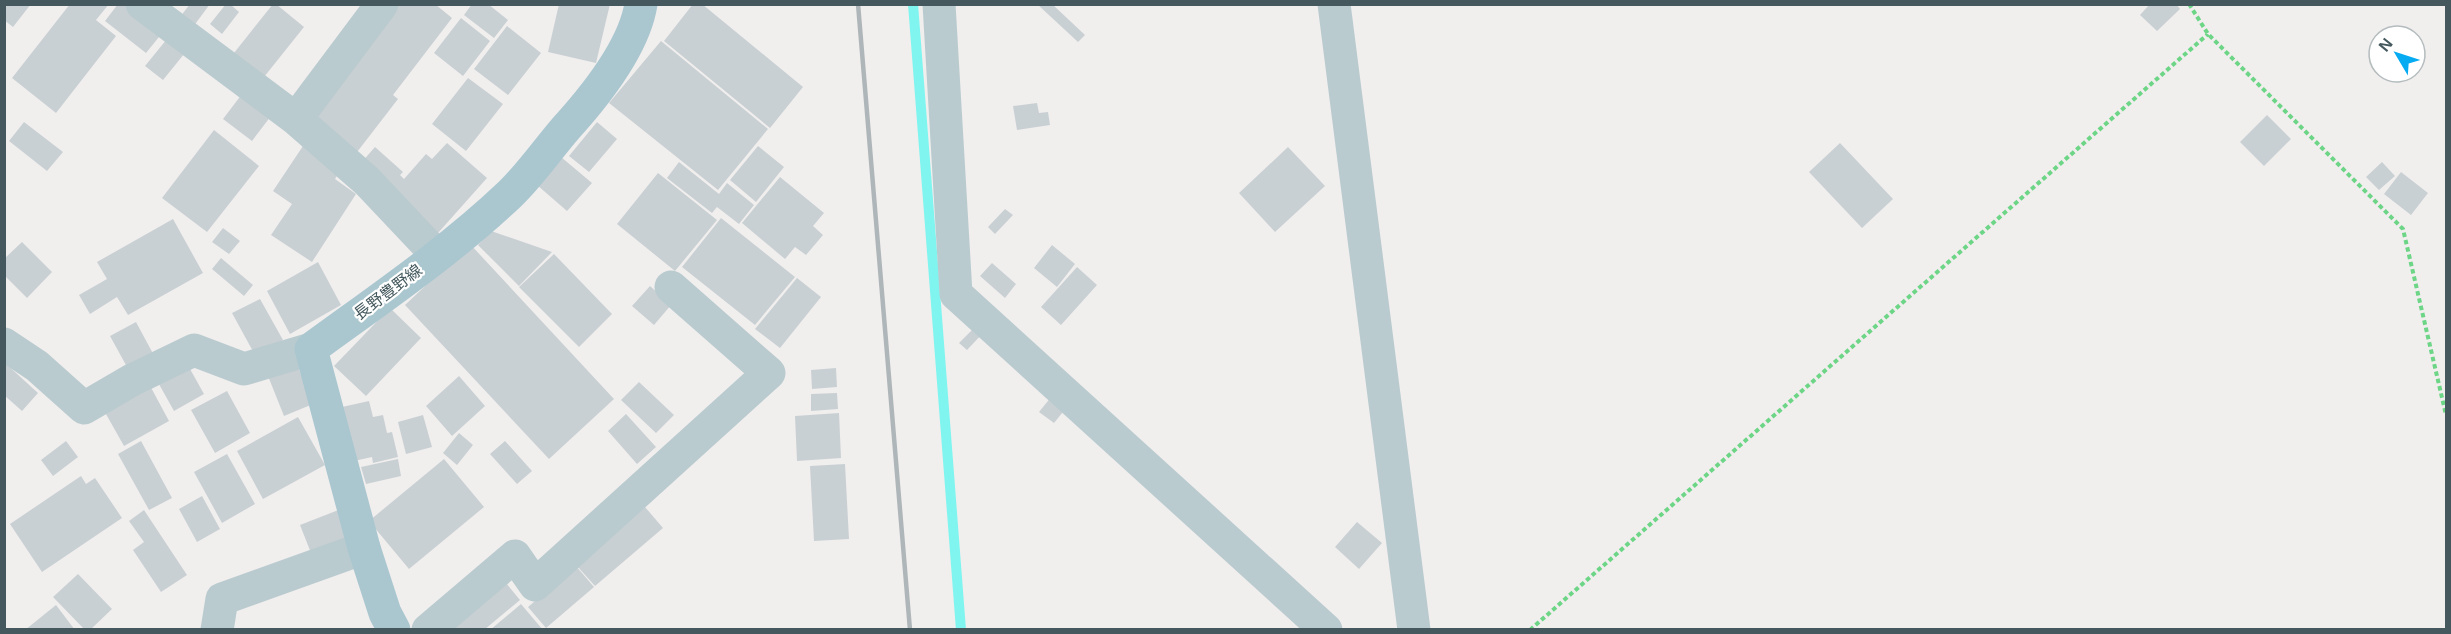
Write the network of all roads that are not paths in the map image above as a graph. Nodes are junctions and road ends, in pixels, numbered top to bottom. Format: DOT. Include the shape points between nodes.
graph roads {
  1 [pos="142,4"];
  2 [pos="382,4"];
  3 [pos="641,4"];
  4 [pos="939,4"];
  5 [pos="1334,4"];
  6 [pos="296,118"];
  7 [pos="437,255"];
  8 [pos="671,287"];
  9 [pos="4,344"];
  10 [pos="311,349"];
  11 [pos="364,548"];
  12 [pos="217,630"];
  13 [pos="394,630"];
  14 [pos="428,630"];
  15 [pos="1326,630"];
  16 [pos="1414,630"];
  1 -- 6 [label="street"];
  2 -- 6 [label="street"];
  3 -- 7 [label="main road, 長野豊野線" via="638,23 588,104 511,193"];
  4 -- 15 [label="street" via="956,294"];
  5 -- 16 [label="street"];
  6 -- 7 [label="street" via="367,181"];
  7 -- 10 [label="main road, 長野豊野線"];
  8 -- 14 [label="street" via="770,373 535,585 515,556"];
  9 -- 10 [label="street" via="37,366 84,408 194,350 244,369"];
  10 -- 11 [label="main road"];
  11 -- 12 [label="street" via="222,599"];
  11 -- 13 [label="main road"];
}
